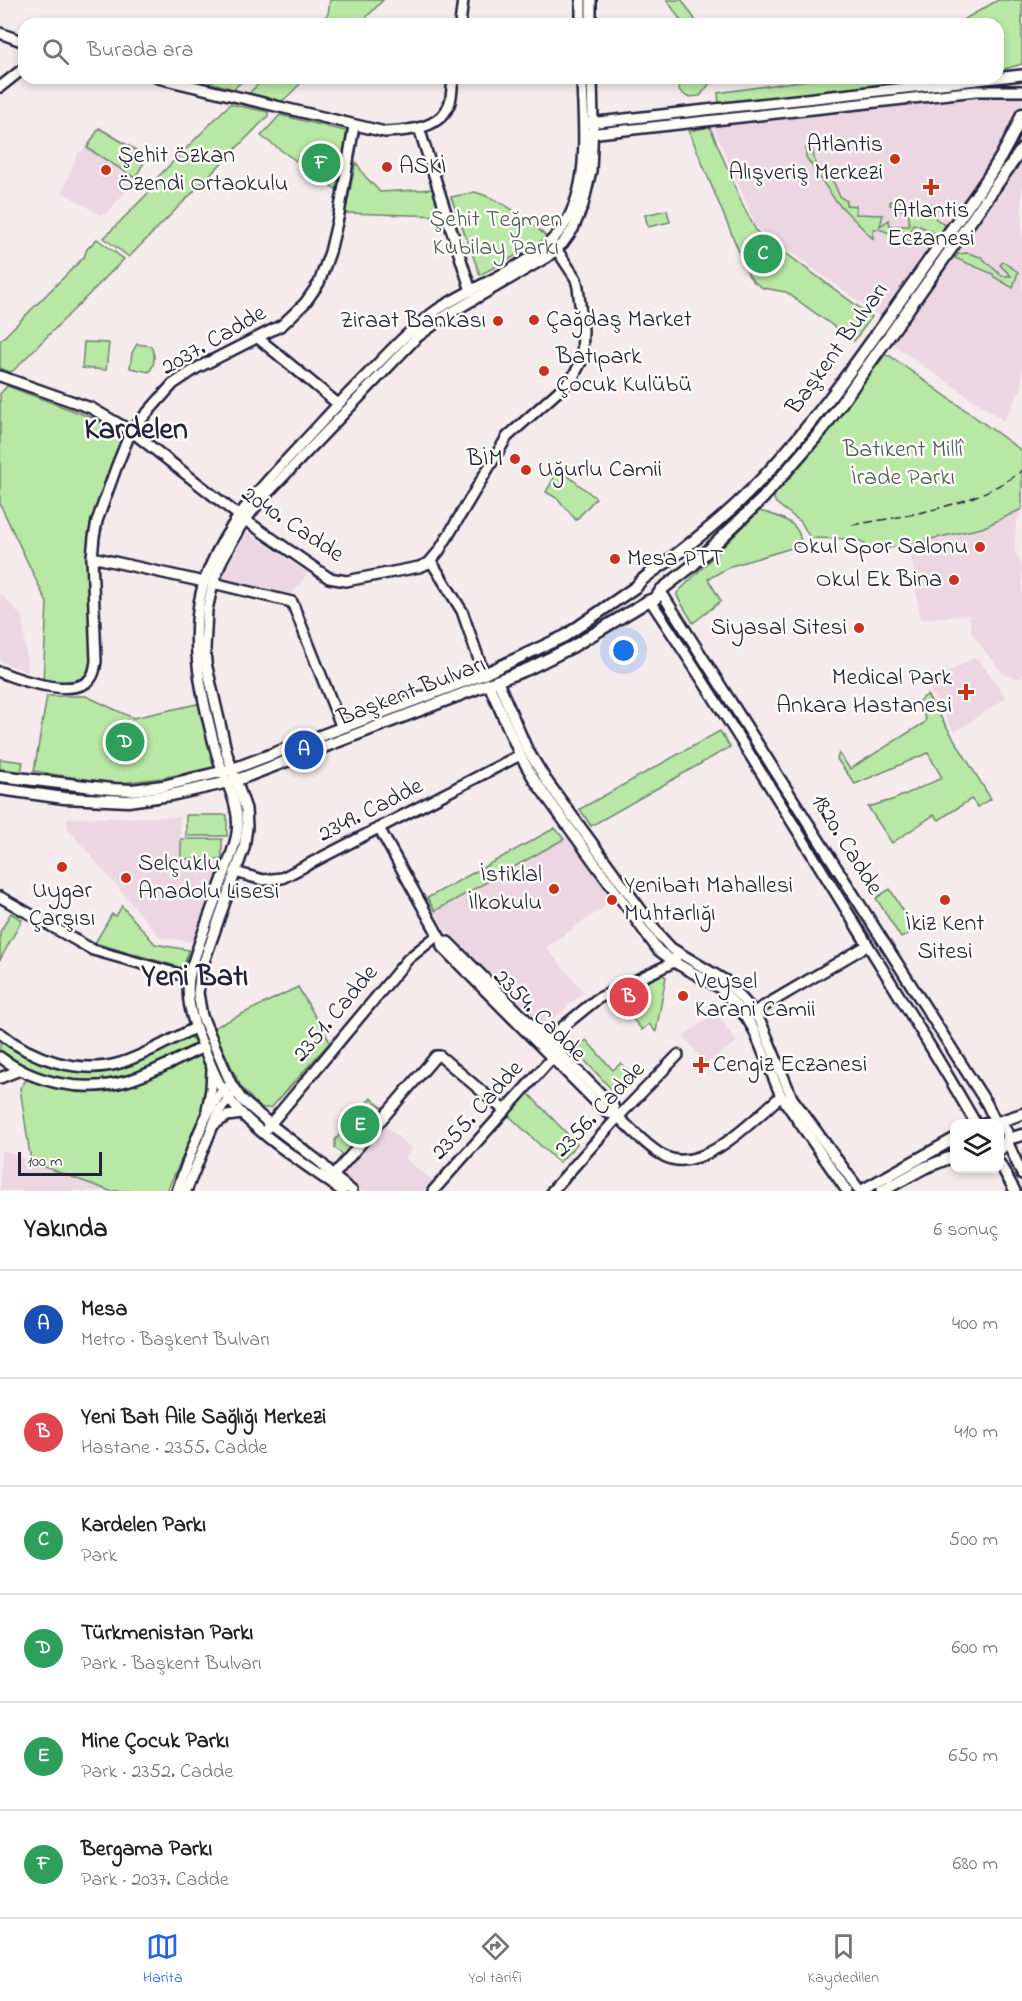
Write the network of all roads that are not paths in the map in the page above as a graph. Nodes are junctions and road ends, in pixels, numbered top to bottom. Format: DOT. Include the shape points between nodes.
graph roads {
  1 [pos="463,0"];
  2 [pos="581,0"];
  3 [pos="591,0"];
  4 [pos="461,18"];
  5 [pos="581,18"];
  6 [pos="591,18"];
  7 [pos="0,33"];
  8 [pos="18,40"];
  9 [pos="18,73"];
  10 [pos="1022,75"];
  11 [pos="1004,77"];
  12 [pos="183,84"];
  13 [pos="452,84"];
  14 [pos="583,84"];
  15 [pos="592,84"];
  16 [pos="944,84"];
  17 [pos="0,87"];
  18 [pos="1022,91"];
  19 [pos="682,114"];
  20 [pos="1022,114"];
  21 [pos="683,124"];
  22 [pos="354,126"];
  23 [pos="419,128"];
  24 [pos="588,129"];
  25 [pos="1022,149"];
  26 [pos="554,246"];
  27 [pos="471,291"];
  28 [pos="258,338"];
  29 [pos="4,377"];
  30 [pos="338,404"];
  31 [pos="131,431"];
  32 [pos="242,517"];
  33 [pos="680,551"];
  34 [pos="92,557"];
  35 [pos="431,561"];
  36 [pos="692,566"];
  37 [pos="649,576"];
  38 [pos="208,583"];
  39 [pos="637,586"];
  40 [pos="661,591"];
  41 [pos="649,600"];
  42 [pos="609,606"];
  43 [pos="678,616"];
  44 [pos="616,620"];
  45 [pos="667,625"];
  46 [pos="0,672"];
  47 [pos="484,674"];
  48 [pos="494,684"];
  49 [pos="342,728"];
  50 [pos="520,755"];
  51 [pos="228,770"];
  52 [pos="0,776"];
  53 [pos="232,781"];
  54 [pos="0,789"];
  55 [pos="379,828"];
  56 [pos="235,872"];
  57 [pos="0,897"];
  58 [pos="440,937"];
  59 [pos="868,945"];
  60 [pos="680,959"];
  61 [pos="189,977"];
  62 [pos="750,1015"];
  63 [pos="195,1028"];
  64 [pos="0,1033"];
  65 [pos="544,1043"];
  66 [pos="204,1047"];
  67 [pos="678,1055"];
  68 [pos="0,1057"];
  69 [pos="552,1058"];
  70 [pos="211,1064"];
  71 [pos="20,1070"];
  72 [pos="0,1078"];
  73 [pos="230,1091"];
  74 [pos="781,1096"];
  75 [pos="504,1111"];
  76 [pos="242,1114"];
  77 [pos="1022,1114"];
  78 [pos="616,1115"];
  79 [pos="973,1119"];
  80 [pos="991,1119"];
  81 [pos="1003,1119"];
  82 [pos="207,1126"];
  83 [pos="267,1128"];
  84 [pos="1004,1128"];
  85 [pos="1022,1135"];
  86 [pos="950,1141"];
  87 [pos="1005,1143"];
  88 [pos="950,1158"];
  89 [pos="1004,1172"];
  90 [pos="1022,1174"];
  91 [pos="333,1176"];
  92 [pos="177,1191"];
  93 [pos="186,1191"];
  94 [pos="342,1191"];
  95 [pos="352,1191"];
  96 [pos="433,1191"];
  97 [pos="552,1191"];
  98 [pos="847,1191"];
  99 [pos="860,1191"];
  100 [pos="882,1191"];
  101 [pos="1015,1191"];
  1 -- 4 [label="street"];
  2 -- 5 [label="street"];
  3 -- 6 [label="street"];
  7 -- 8 [label="street"];
  9 -- 17 [label="street"];
  10 -- 11 [label="street"];
  12 -- 22 [label="street"];
  13 -- 23 [label="street" via="446,110 434,123"];
  14 -- 24 [label="street"];
  15 -- 24 [label="street"];
  16 -- 19 [label="street"];
  18 -- 21 [label="street" via="976,91"];
  19 -- 21 [label="street"];
  19 -- 24 [label="street"];
  20 -- 33 [label="main road, Başkent Bulvarı" via="1012,138 980,188 831,396 753,489"];
  21 -- 24 [label="street"];
  22 -- 23 [label="street" via="385,132"];
  22 -- 28 [label="street, 2037. Cadde" via="339,214 319,283 290,320"];
  23 -- 27 [label="street"];
  24 -- 26 [label="street" via="591,171 583,205 573,229"];
  25 -- 36 [label="main road, Başkent Bulvarı" via="823,429 763,498"];
  26 -- 27 [label="street"];
  26 -- 32 [label="street" via="417,337"];
  26 -- 35 [label="street" via="577,283 583,330 580,366 572,379 507,437"];
  27 -- 30 [label="street" via="420,324"];
  28 -- 30 [label="street"];
  28 -- 31 [label="street, 2037. Cadde" via="173,384"];
  29 -- 31 [label="street, 2040. Cadde" via="90,408"];
  30 -- 32 [label="street" via="254,495"];
  31 -- 32 [label="street, 2040. Cadde"];
  31 -- 34 [label="street, 2037. Cadde" via="97,521"];
  32 -- 35 [label="street, 2040. Cadde" via="334,580 419,567"];
  32 -- 38 [label="street" via="214,557"];
  33 -- 36 [label="main road" via="680,562"];
  33 -- 37 [label="main road, Başkent Bulvarı"];
  34 -- 38 [label="street"];
  34 -- 46 [label="street, 2037. Cadde" via="96,661 87,682 63,687"];
  35 -- 47 [label="street" via="462,611"];
  36 -- 40 [label="main road, Başkent Bulvarı"];
  37 -- 39 [label="main road"];
  37 -- 40 [label="main road" via="659,581"];
  38 -- 49 [label="street" via="292,602"];
  38 -- 51 [label="street" via="198,610 196,653 218,757"];
  39 -- 41 [label="main road" via="638,594"];
  39 -- 42 [label="main road, Başkent Bulvarı"];
  40 -- 41 [label="main road"];
  40 -- 43 [label="street, 1820. Cadde"];
  41 -- 44 [label="main road, Başkent Bulvarı"];
  41 -- 45 [label="street, 1820. Cadde"];
  42 -- 44 [label="main road" via="618,610"];
  42 -- 47 [label="main road, Başkent Bulvarı" via="565,636"];
  43 -- 45 [label="street" via="668,615"];
  43 -- 80 [label="street, 1820. Cadde" via="987,1104"];
  44 -- 48 [label="main road, Başkent Bulvarı" via="572,647"];
  45 -- 59 [label="street, 1820. Cadde"];
  47 -- 49 [label="main road, Başkent Bulvarı"];
  48 -- 50 [label="street"];
  48 -- 53 [label="main road, Başkent Bulvarı"];
  48 -- 60 [label="street" via="546,780"];
  49 -- 51 [label="main road, Başkent Bulvarı"];
  50 -- 55 [label="street, 2349. Cadde"];
  50 -- 60 [label="street" via="644,933 658,950"];
  51 -- 52 [label="main road, Başkent Bulvarı" via="163,786 126,790"];
  51 -- 53 [label="street"];
  53 -- 54 [label="main road, Başkent Bulvarı" via="128,801"];
  53 -- 56 [label="street" via="246,809 248,827"];
  53 -- 61 [label="street" via="237,835"];
  55 -- 56 [label="street, 2349. Cadde" via="282,878 268,880"];
  55 -- 58 [label="street, 2354. Cadde"];
  56 -- 73 [label="street" via="201,970 198,993 204,1023"];
  57 -- 61 [label="street" via="93,950"];
  58 -- 65 [label="street, 2354. Cadde" via="442,947"];
  58 -- 83 [label="street, 2351. Cadde" via="408,959"];
  59 -- 62 [label="street"];
  59 -- 79 [label="street, 1820. Cadde"];
  60 -- 62 [label="street" via="726,981"];
  60 -- 65 [label="street" via="597,999"];
  61 -- 63 [label="street" via="188,1000"];
  62 -- 74 [label="street"];
  62 -- 99 [label="street" via="762,1025 792,1098"];
  63 -- 64 [label="street" via="123,1062 90,1066 47,1059"];
  63 -- 66 [label="street"];
  65 -- 69 [label="street, 2354. Cadde"];
  65 -- 78 [label="street, 2354. Cadde" via="613,1106"];
  66 -- 70 [label="street"];
  66 -- 71 [label="street" via="140,1077 105,1086 65,1084"];
  67 -- 78 [label="street, 2356. Cadde"];
  68 -- 71 [label="street"];
  69 -- 75 [label="street, 2355. Cadde"];
  69 -- 78 [label="street, 2354. Cadde" via="607,1113"];
  70 -- 73 [label="street"];
  70 -- 82 [label="street"];
  71 -- 72 [label="street"];
  73 -- 76 [label="street"];
  73 -- 82 [label="street"];
  73 -- 83 [label="street"];
  74 -- 78 [label="street, 2354. Cadde" via="720,1146 702,1157 687,1160 660,1155"];
  74 -- 98 [label="street"];
  75 -- 91 [label="street" via="436,1056"];
  75 -- 96 [label="street, 2355. Cadde"];
  76 -- 82 [label="street"];
  76 -- 83 [label="street"];
  77 -- 81 [label="main road"];
  78 -- 97 [label="street, 2356. Cadde"];
  82 -- 92 [label="street"];
  82 -- 93 [label="street"];
  83 -- 91 [label="street" via="321,1163"];
  83 -- 94 [label="street"];
  84 -- 87 [label="street, 1820. Cadde"];
  85 -- 87 [label="main road"];
  86 -- 99 [label="main road"];
  87 -- 90 [label="street, 1820. Cadde"];
  88 -- 100 [label="main road"];
  89 -- 101 [label="street"];
  91 -- 95 [label="street"];
}
